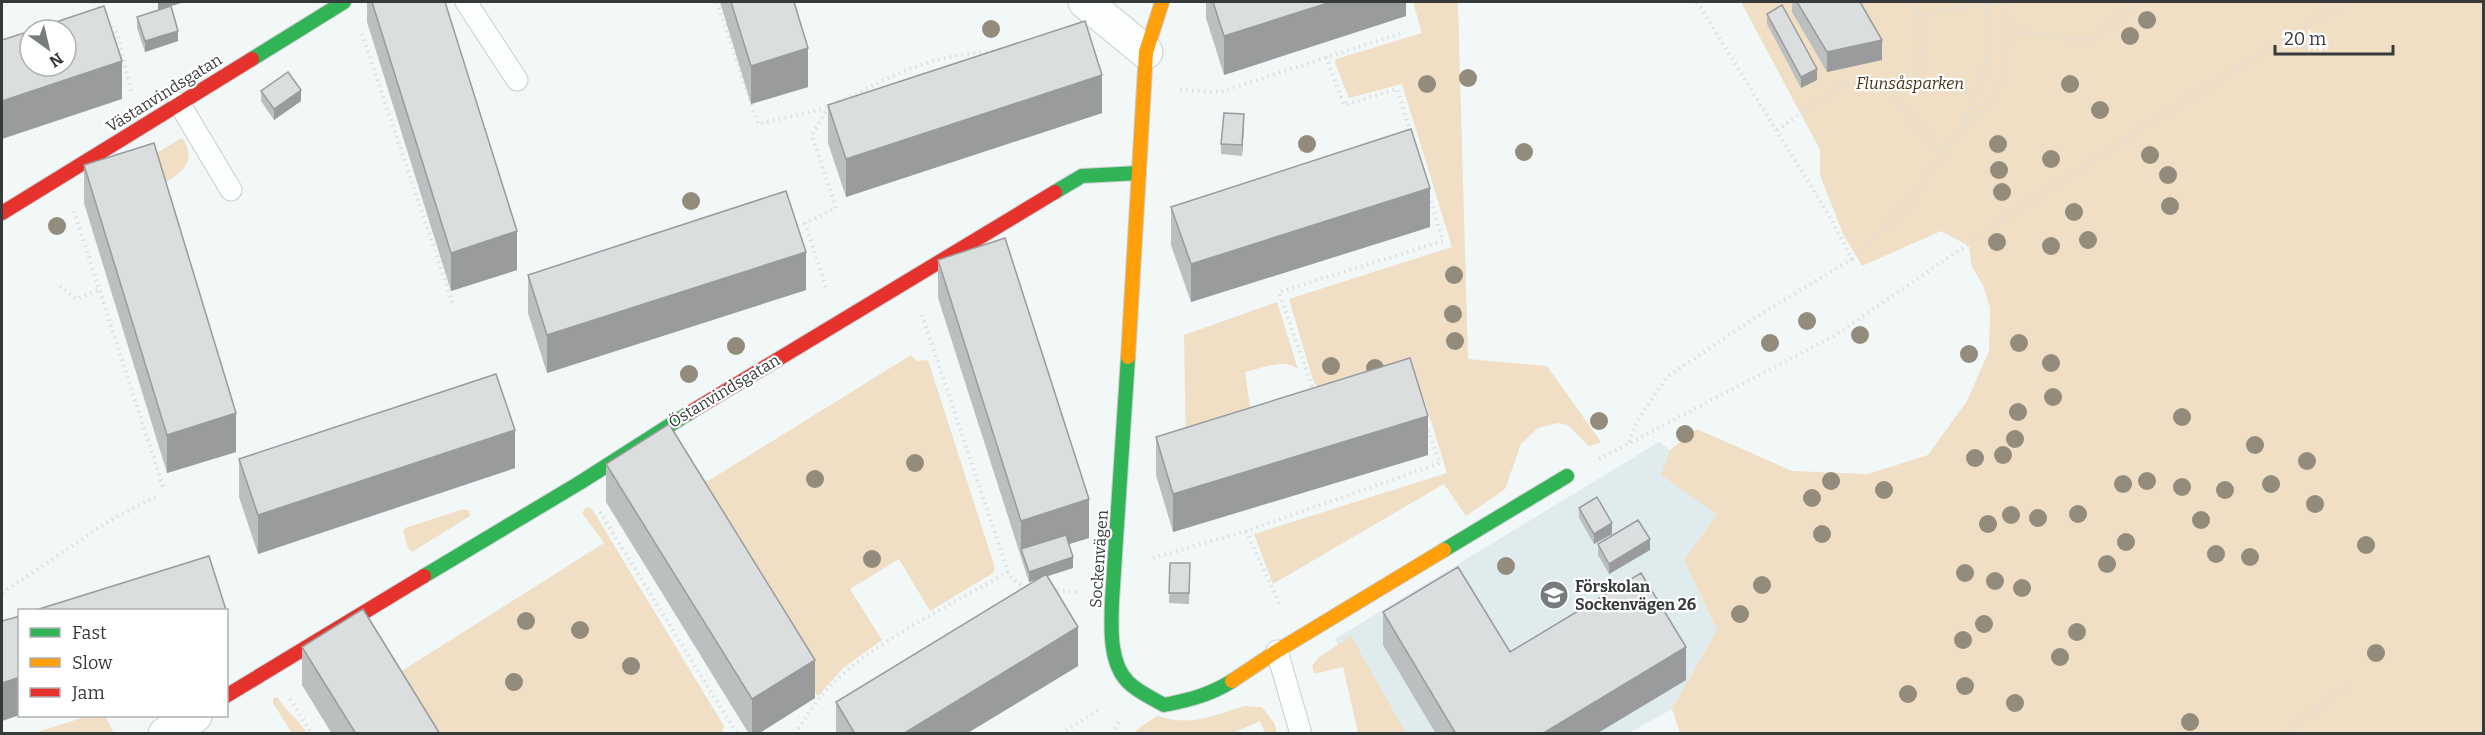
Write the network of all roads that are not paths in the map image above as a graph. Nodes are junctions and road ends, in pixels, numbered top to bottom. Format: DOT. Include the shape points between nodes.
graph roads {
  1 [pos="344,2"];
  2 [pos="466,2"];
  3 [pos="1085,2"];
  4 [pos="1162,2"];
  5 [pos="1146,52"];
  6 [pos="517,80"];
  7 [pos="179,103"];
  8 [pos="1139,173"];
  9 [pos="231,190"];
  10 [pos="2,213"];
  11 [pos="1567,476"];
  12 [pos="1277,651"];
  13 [pos="228,695"];
  14 [pos="193,717"];
  15 [pos="165,734"];
  16 [pos="1301,734"];
  1 -- 7 [label="street, Västanvindsgatan"];
  2 -- 6 [label="lane"];
  3 -- 5 [label="street"];
  4 -- 5 [label="street, Sockenvägen"];
  5 -- 8 [label="street, Sockenvägen"];
  7 -- 9 [label="lane"];
  7 -- 10 [label="street, Västanvindsgatan"];
  8 -- 12 [label="street, Sockenvägen" via="1116,558 1110,601 1122,675 1164,705 1218,690"];
  8 -- 13 [label="street, Östanvindsgatan" via="1082,176"];
  11 -- 12 [label="street, Sockenvägen"];
  12 -- 16 [label="lane"];
  14 -- 15 [label="street"];
}
